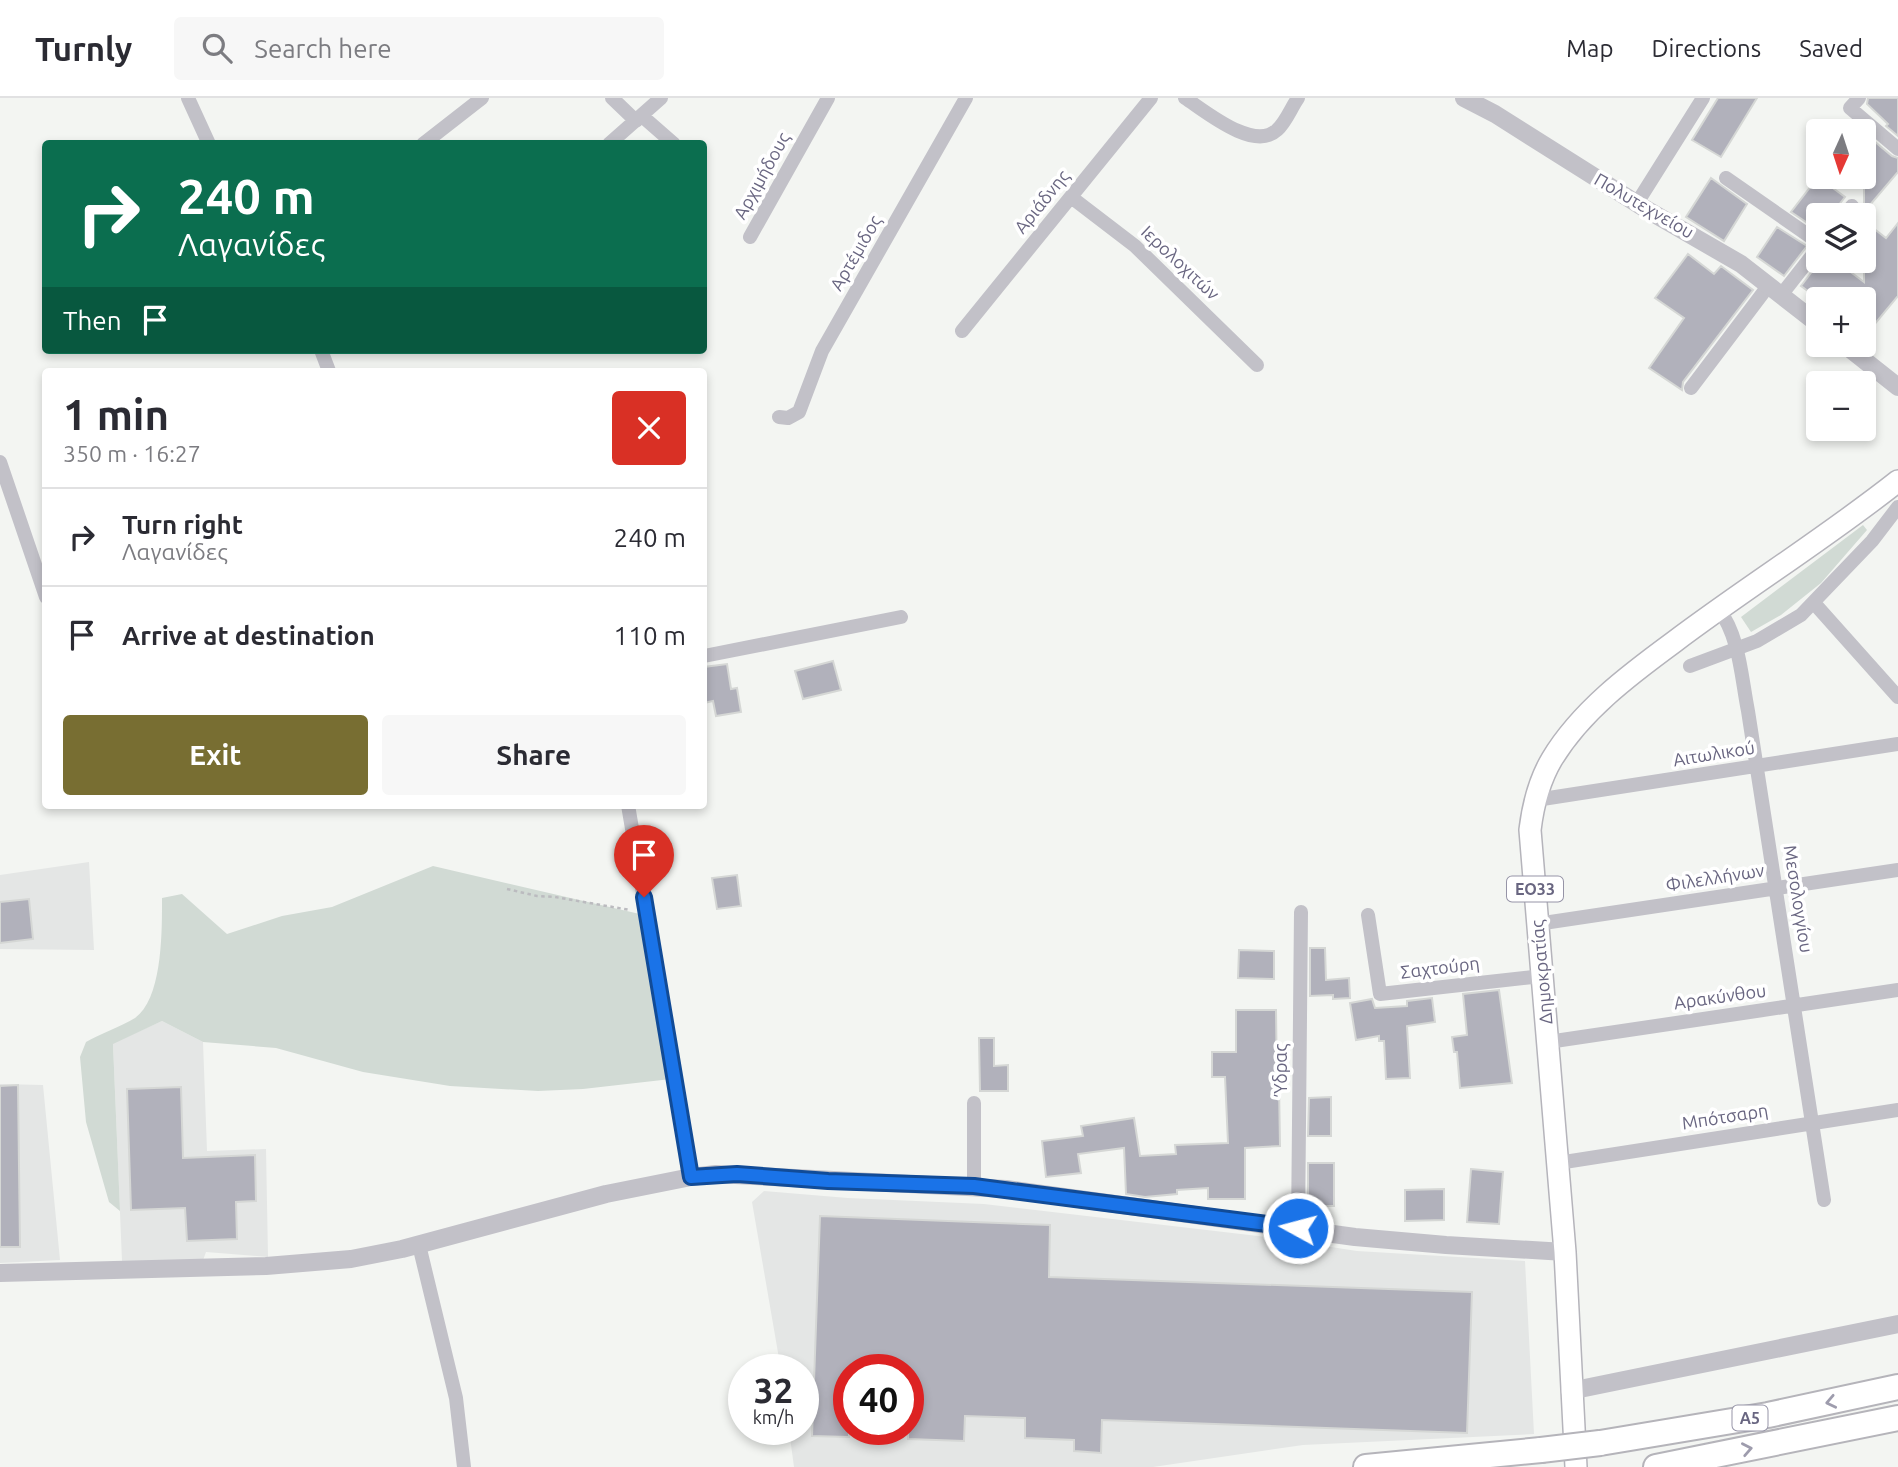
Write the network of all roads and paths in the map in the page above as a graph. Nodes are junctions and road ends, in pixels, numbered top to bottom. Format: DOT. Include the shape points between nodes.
graph roads {
  1 [pos="188,98"];
  2 [pos="482,98"];
  3 [pos="612,98"];
  4 [pos="661,98"];
  5 [pos="828,98"];
  6 [pos="967,98"];
  7 [pos="1151,98"];
  8 [pos="1185,98"];
  9 [pos="1298,98"];
  10 [pos="1464,98"];
  11 [pos="1703,98"];
  12 [pos="1859,98"];
  13 [pos="639,118"];
  14 [pos="206,140"];
  15 [pos="429,140"];
  16 [pos="614,140"];
  17 [pos="669,140"];
  18 [pos="1898,149"];
  19 [pos="1727,178"];
  20 [pos="1071,197"];
  21 [pos="1637,203"];
  22 [pos="1806,234"];
  23 [pos="750,237"];
  24 [pos="1806,260"];
  25 [pos="1775,290"];
  26 [pos="1806,315"];
  27 [pos="962,331"];
  28 [pos="1859,357"];
  29 [pos="1257,365"];
  30 [pos="1898,387"];
  31 [pos="1691,388"];
  32 [pos="779,417"];
  33 [pos="0,462"];
  34 [pos="1898,482"];
  35 [pos="1898,507"];
  36 [pos="42,585"];
  37 [pos="1815,603"];
  38 [pos="1718,608"];
  39 [pos="901,617"];
  40 [pos="1736,649"];
  41 [pos="707,655"];
  42 [pos="1690,666"];
  43 [pos="1898,697"];
  44 [pos="1898,744"];
  45 [pos="1757,767"];
  46 [pos="1535,800"];
  47 [pos="629,809"];
  48 [pos="1898,870"];
  49 [pos="1777,888"];
  50 [pos="507,889"];
  51 [pos="1301,912"];
  52 [pos="647,914"];
  53 [pos="1368,915"];
  54 [pos="1537,924"];
  55 [pos="1542,976"];
  56 [pos="1898,990"];
  57 [pos="1795,1006"];
  58 [pos="1548,1042"];
  59 [pos="974,1103"];
  60 [pos="1898,1110"];
  61 [pos="1812,1123"];
  62 [pos="1558,1163"];
  63 [pos="691,1177"];
  64 [pos="974,1186"];
  65 [pos="1824,1200"];
  66 [pos="1298,1228"];
  67 [pos="419,1245"];
  68 [pos="1564,1252"];
  69 [pos="0,1273"];
  70 [pos="1898,1324"];
  71 [pos="1898,1387"];
  72 [pos="1570,1391"];
  73 [pos="1898,1418"];
  74 [pos="464,1467"];
  75 [pos="1366,1467"];
  76 [pos="1576,1467"];
  77 [pos="1656,1467"];
  1 -- 14 [label="street"];
  2 -- 15 [label="street"];
  3 -- 13 [label="street"];
  4 -- 13 [label="street"];
  5 -- 23 [label="street, Αρχιμήδους"];
  6 -- 32 [label="street, Αρτέμιδος" via="822,351 799,412"];
  7 -- 20 [label="street, Αριάδνης"];
  8 -- 9 [label="street" via="1236,131 1262,138 1278,129"];
  10 -- 21 [label="street, Πολυτεχνείου"];
  11 -- 21 [label="street"];
  12 -- 18 [label="street" via="1850,108"];
  13 -- 16 [label="street"];
  13 -- 17 [label="street"];
  19 -- 22 [label="street"];
  20 -- 27 [label="street, Αριάδνης"];
  20 -- 29 [label="street, Ιερολοχιτών" via="1135,246"];
  21 -- 25 [label="street, Πολυτεχνείου" via="1701,239"];
  24 -- 25 [label="street"];
  25 -- 26 [label="street, Πολυτεχνείου"];
  25 -- 31 [label="street"];
  28 -- 30 [label="street"];
  33 -- 36 [label="street"];
  34 -- 38 [label="main road, Δημοκρατίας / ΕΟ33"];
  35 -- 37 [label="street"];
  37 -- 40 [label="street" via="1788,624"];
  37 -- 43 [label="street"];
  38 -- 40 [label="street, Μεσολογγίου" via="1730,625"];
  38 -- 46 [label="main road, Δημοκρατίας / ΕΟ33" via="1590,711 1551,761"];
  39 -- 41 [label="street"];
  40 -- 42 [label="street"];
  40 -- 45 [label="street, Μεσολογγίου"];
  44 -- 45 [label="street, Αιτωλικού"];
  45 -- 46 [label="street, Αιτωλικού"];
  45 -- 49 [label="street, Μεσολογγίου"];
  46 -- 54 [label="main road, Δημοκρατίας / ΕΟ33" via="1530,830"];
  47 -- 52 [label="street"];
  48 -- 49 [label="street, Φιλελλήνων"];
  49 -- 54 [label="street, Φιλελλήνων"];
  49 -- 57 [label="street, Μεσολογγίου"];
  50 -- 52 [label="path"];
  51 -- 66 [label="street, Ύδρας"];
  52 -- 63 [label="street"];
  53 -- 55 [label="street, Σαχτούρη" via="1380,994"];
  54 -- 55 [label="main road, Δημοκρατίας / ΕΟ33"];
  55 -- 58 [label="main road, Δημοκρατίας / ΕΟ33"];
  56 -- 57 [label="street, Αρακύνθου"];
  57 -- 58 [label="street, Αρακύνθου"];
  57 -- 61 [label="street, Μεσολογγίου"];
  58 -- 62 [label="main road, Δημοκρατίας / ΕΟ33"];
  59 -- 64 [label="street"];
  60 -- 61 [label="street, Μπότσαρη"];
  61 -- 62 [label="street, Μπότσαρη"];
  61 -- 65 [label="street, Μεσολογγίου"];
  62 -- 68 [label="main road, Δημοκρατίας / ΕΟ33"];
  63 -- 64 [label="street" via="737,1174"];
  63 -- 67 [label="street" via="546,1209"];
  64 -- 66 [label="street"];
  66 -- 68 [label="street" via="1354,1237"];
  67 -- 69 [label="street" via="351,1259 266,1266"];
  67 -- 74 [label="street" via="456,1398"];
  68 -- 72 [label="main road, Δημοκρατίας / ΕΟ33"];
  70 -- 72 [label="street"];
  71 -- 75 [label="highway, Α5, one-way, bridge" via="1768,1415 1600,1443"];
  72 -- 76 [label="main road, Δημοκρατίας / ΕΟ33"];
  77 -- 73 [label="highway, Α5, one-way"];
}
